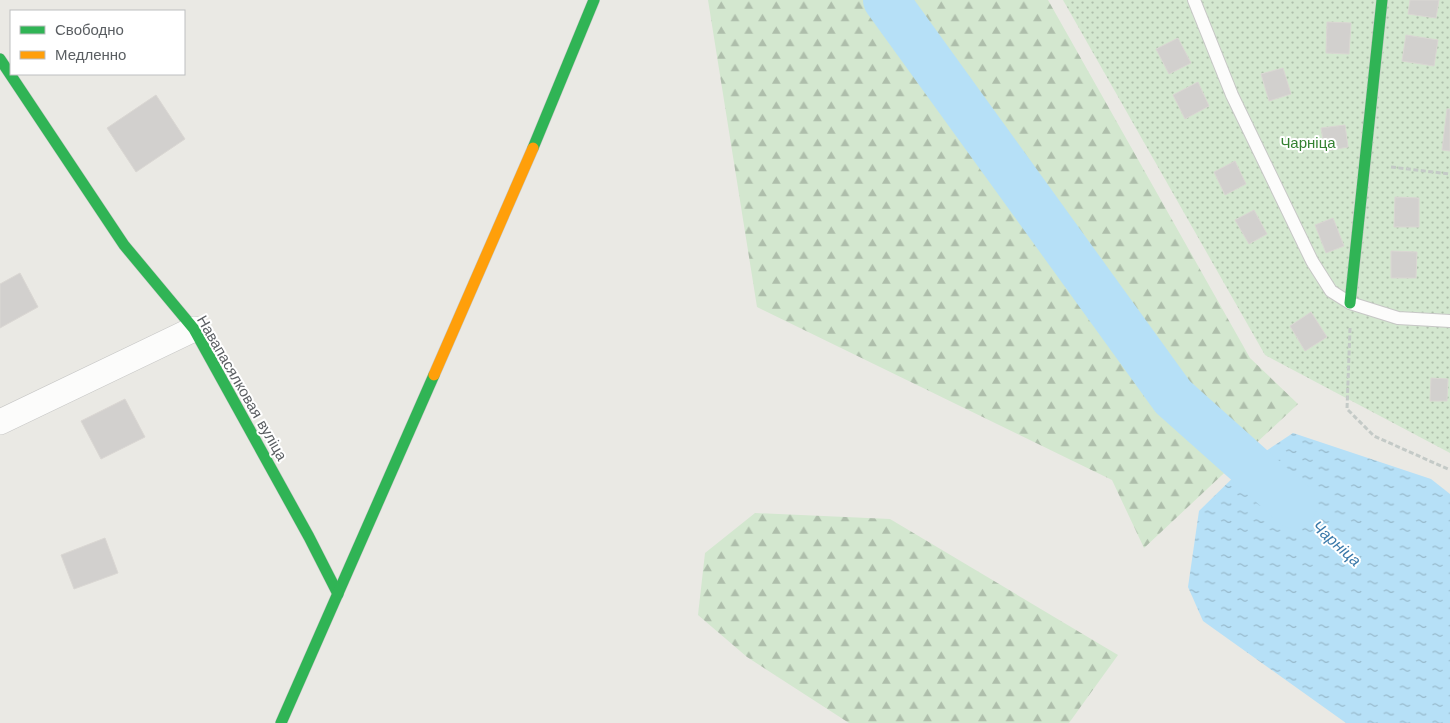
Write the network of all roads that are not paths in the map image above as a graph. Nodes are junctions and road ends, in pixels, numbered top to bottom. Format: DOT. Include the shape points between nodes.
graph roads {
  1 [pos="594,0"];
  2 [pos="1194,0"];
  3 [pos="1382,0"];
  4 [pos="0,59"];
  5 [pos="10,74"];
  6 [pos="11,75"];
  7 [pos="1350,303"];
  8 [pos="1450,321"];
  9 [pos="194,329"];
  10 [pos="0,422"];
  11 [pos="338,594"];
  12 [pos="281,723"];
  1 -- 11 [label="street" via="525,167"];
  2 -- 7 [label="lane" via="1232,95 1312,261 1331,291"];
  3 -- 7 [label="street"];
  4 -- 5 [label="street, Навапасялковая вуліца"];
  6 -- 9 [label="street, Навапасялковая вуліца" via="124,245"];
  7 -- 8 [label="lane" via="1398,318"];
  9 -- 10 [label="street"];
  9 -- 11 [label="street, Навапасялковая вуліца"];
  11 -- 12 [label="street"];
}
